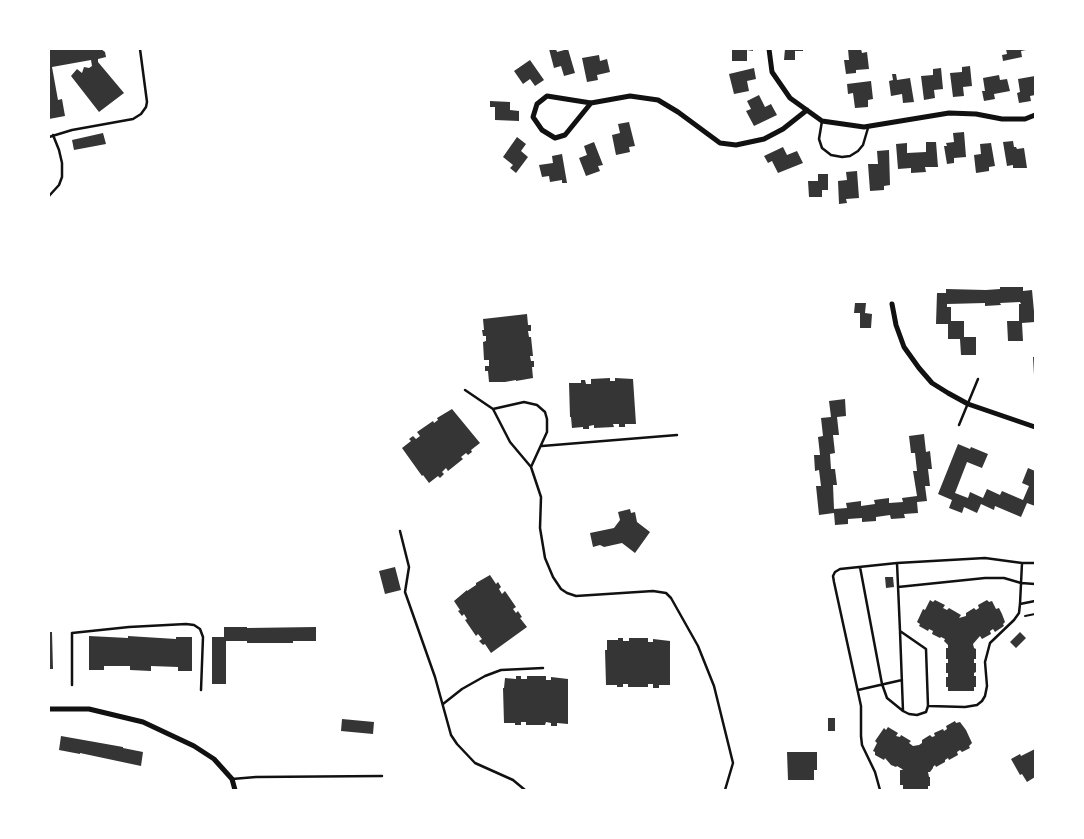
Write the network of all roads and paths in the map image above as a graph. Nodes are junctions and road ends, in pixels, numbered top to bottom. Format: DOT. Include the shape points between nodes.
graph roads {
  1 [pos="140,49"];
  2 [pos="769,49"];
  3 [pos="591,104"];
  4 [pos="807,110"];
  5 [pos="1035,115"];
  6 [pos="822,121"];
  7 [pos="869,126"];
  8 [pos="53,135"];
  9 [pos="49,137"];
  10 [pos="49,196"];
  11 [pos="892,304"];
  12 [pos="978,379"];
  13 [pos="465,390"];
  14 [pos="968,404"];
  15 [pos="493,409"];
  16 [pos="959,425"];
  17 [pos="1035,427"];
  18 [pos="677,435"];
  19 [pos="542,446"];
  20 [pos="531,467"];
  21 [pos="400,531"];
  22 [pos="898,563"];
  23 [pos="1022,563"];
  24 [pos="1035,563"];
  25 [pos="860,567"];
  26 [pos="1021,583"];
  27 [pos="1035,584"];
  28 [pos="898,587"];
  29 [pos="1035,601"];
  30 [pos="1020,604"];
  31 [pos="1018,614"];
  32 [pos="1035,614"];
  33 [pos="900,631"];
  34 [pos="543,668"];
  35 [pos="902,680"];
  36 [pos="882,684"];
  37 [pos="72,685"];
  38 [pos="201,690"];
  39 [pos="858,690"];
  40 [pos="443,704"];
  41 [pos="928,706"];
  42 [pos="49,709"];
  43 [pos="903,711"];
  44 [pos="382,776"];
  45 [pos="232,779"];
  46 [pos="235,790"];
  47 [pos="525,790"];
  48 [pos="725,790"];
  49 [pos="880,790"];
  1 -- 8 [label="lane" via="147,102 141,114 134,119"];
  2 -- 4 [label="street" via="772,72 790,98"];
  3 -- 3 [label="street" via="565,135 555,138 542,130 533,117 537,104 547,96"];
  3 -- 4 [label="street" via="630,96 658,100 720,143 736,145 764,139"];
  4 -- 6 [label="street"];
  5 -- 7 [label="street" via="1002,119 949,112"];
  6 -- 7 [label="street"];
  6 -- 7 [label="lane" via="819,138 822,148 831,155 842,157 858,151"];
  8 -- 9 [label="lane"];
  8 -- 10 [label="lane" via="62,163 62,177"];
  11 -- 14 [label="street" via="904,346 919,368 932,383"];
  12 -- 14 [label="lane"];
  13 -- 15 [label="lane"];
  14 -- 16 [label="lane"];
  14 -- 17 [label="street"];
  15 -- 19 [label="lane" via="524,402 537,404 547,419"];
  15 -- 20 [label="lane" via="510,442"];
  18 -- 19 [label="lane"];
  19 -- 20 [label="lane"];
  20 -- 48 [label="lane" via="541,497 540,528 545,558 561,589 576,596 660,591 674,602 698,646 714,686 733,763"];
  21 -- 40 [label="lane" via="409,567 405,592"];
  22 -- 23 [label="lane" via="985,558"];
  22 -- 25 [label="lane"];
  22 -- 28 [label="lane"];
  23 -- 24 [label="lane"];
  23 -- 26 [label="lane"];
  25 -- 36 [label="lane"];
  25 -- 39 [label="lane" via="840,569 834,576"];
  26 -- 27 [label="lane"];
  26 -- 28 [label="lane" via="1004,578 985,578"];
  26 -- 30 [label="lane"];
  28 -- 33 [label="lane"];
  29 -- 30 [label="lane"];
  30 -- 31 [label="lane"];
  31 -- 32 [label="path"];
  31 -- 41 [label="lane" via="990,644 985,662 987,686 982,701 965,707"];
  33 -- 35 [label="lane"];
  33 -- 41 [label="lane" via="926,649"];
  34 -- 40 [label="lane" via="501,670 462,689"];
  35 -- 36 [label="lane"];
  35 -- 43 [label="lane"];
  36 -- 39 [label="lane"];
  36 -- 43 [label="lane" via="887,698"];
  37 -- 38 [label="lane" via="72,633 186,624 200,629 203,637"];
  39 -- 49 [label="lane" via="862,745"];
  40 -- 47 [label="lane" via="451,735 467,756 484,768 513,780"];
  41 -- 43 [label="lane" via="926,712 917,715"];
  42 -- 45 [label="street" via="89,709 143,722 194,746 214,759"];
  44 -- 45 [label="lane"];
  45 -- 46 [label="street"];
}
